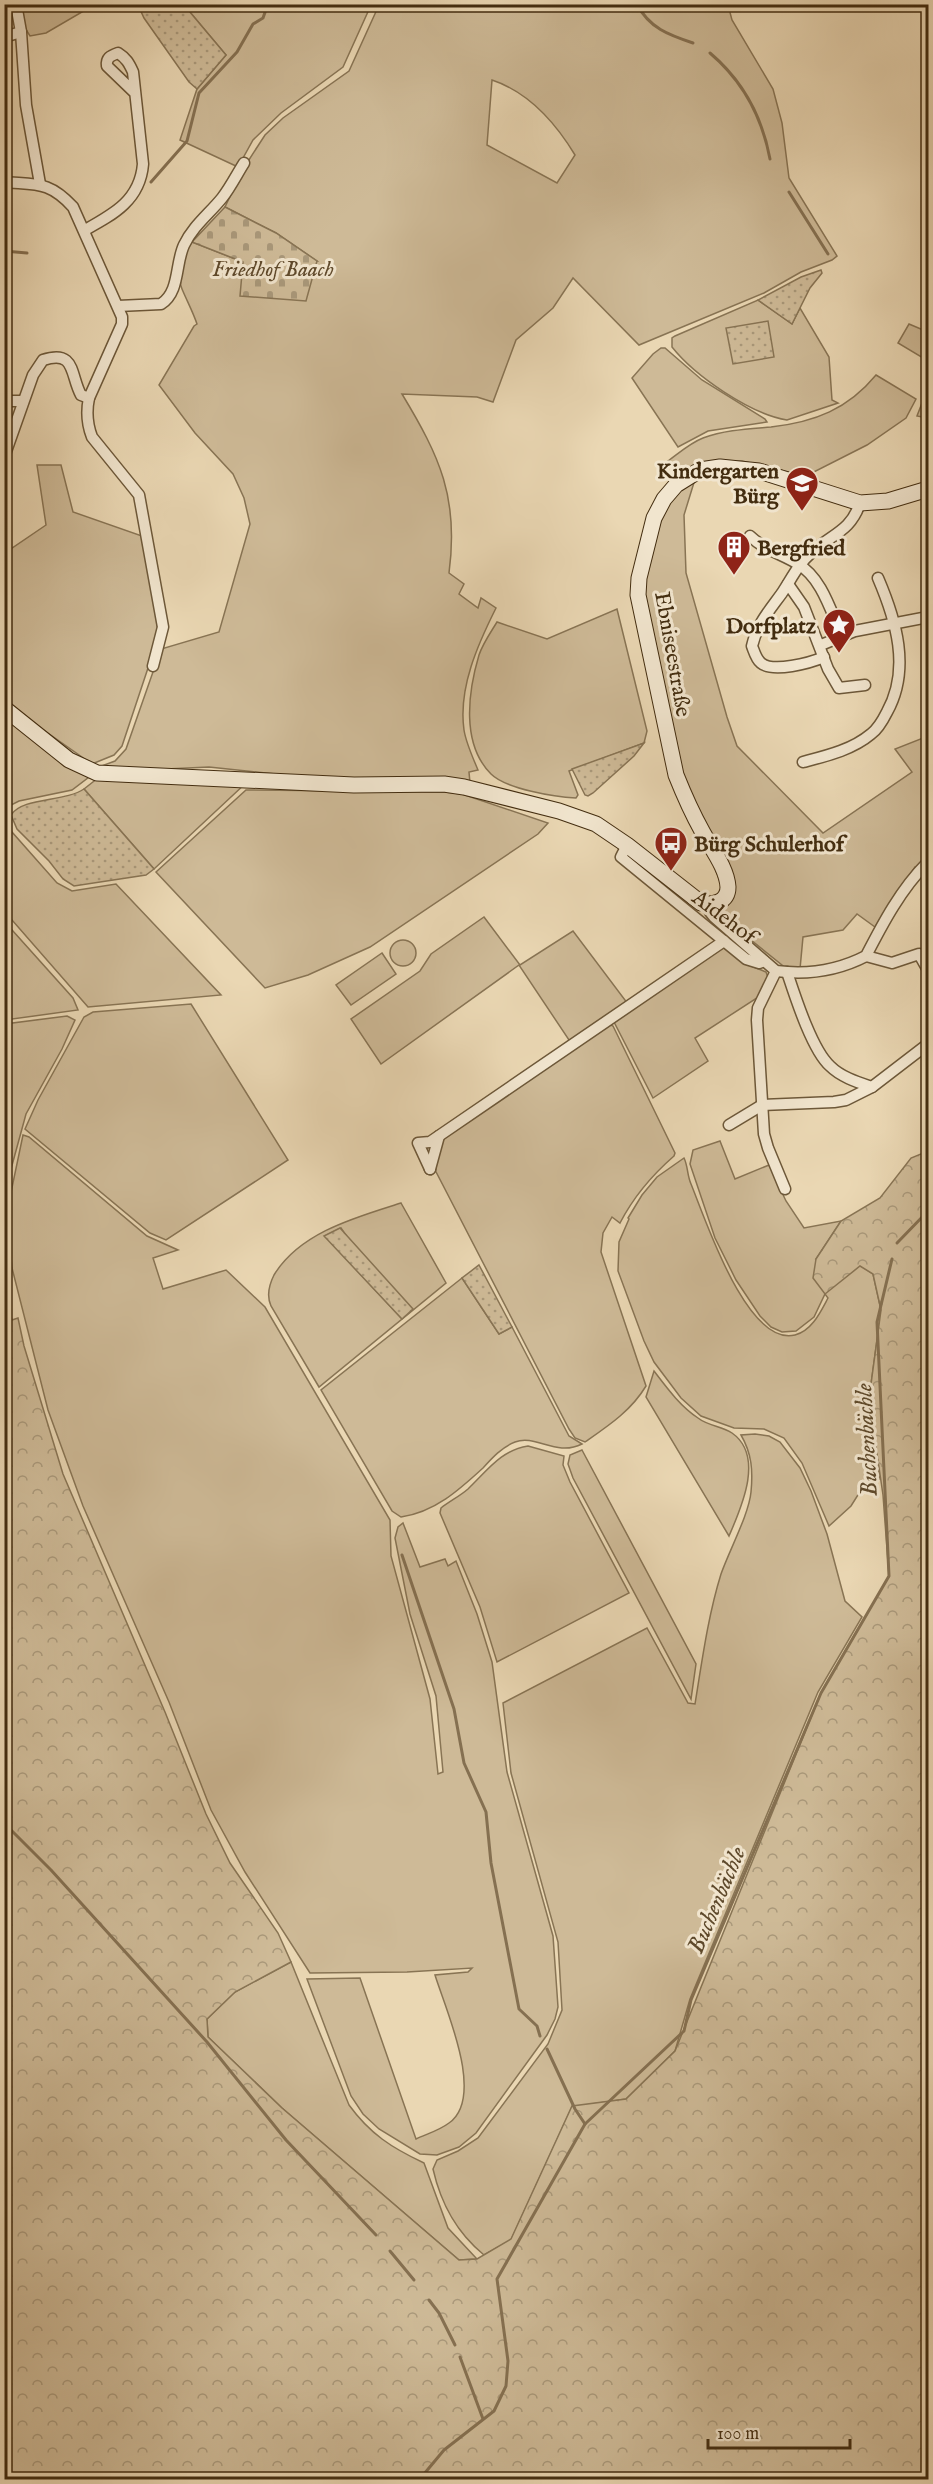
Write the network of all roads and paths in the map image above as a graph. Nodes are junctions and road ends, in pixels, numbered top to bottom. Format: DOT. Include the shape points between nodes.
graph roads {
  1 [pos="16,4"];
  2 [pos="21,32"];
  3 [pos="4,37"];
  4 [pos="134,92"];
  5 [pos="244,163"];
  6 [pos="4,182"];
  7 [pos="40,184"];
  8 [pos="85,230"];
  9 [pos="118,306"];
  10 [pos="89,398"];
  11 [pos="4,401"];
  12 [pos="23,401"];
  13 [pos="4,457"];
  14 [pos="928,489"];
  15 [pos="860,503"];
  16 [pos="750,536"];
  17 [pos="800,564"];
  18 [pos="878,578"];
  19 [pos="788,584"];
  20 [pos="928,617"];
  21 [pos="894,624"];
  22 [pos="842,636"];
  23 [pos="820,645"];
  24 [pos="824,657"];
  25 [pos="153,666"];
  26 [pos="865,685"];
  27 [pos="4,708"];
  28 [pos="803,762"];
  29 [pos="627,845"];
  30 [pos="927,863"];
  31 [pos="708,905"];
  32 [pos="724,941"];
  33 [pos="866,956"];
  34 [pos="764,961"];
  35 [pos="928,970"];
  36 [pos="782,972"];
  37 [pos="928,1044"];
  38 [pos="872,1087"];
  39 [pos="762,1105"];
  40 [pos="729,1125"];
  41 [pos="439,1136"];
  42 [pos="785,1189"];
  1 -- 2 [label="street"];
  2 -- 3 [label="street"];
  2 -- 7 [label="street" via="26,105"];
  4 -- 8 [label="street" via="143,164 138,188 108,218"];
  5 -- 9 [label="street" via="224,196 184,244 174,288 167,300 161,304"];
  6 -- 7 [label="street"];
  7 -- 8 [label="street" via="60,192"];
  8 -- 9 [label="street"];
  9 -- 10 [label="street" via="122,324"];
  10 -- 12 [label="street" via="81,395 73,368 53,357 37,366"];
  10 -- 25 [label="street" via="87,411 93,437 139,495 164,627"];
  11 -- 12 [label="street"];
  12 -- 13 [label="street"];
  14 -- 15 [label="street, Ebniseestraße" via="888,501"];
  15 -- 17 [label="street" via="856,516 844,530"];
  15 -- 31 [label="street, Ebniseestraße" via="759,471 720,467 700,470 676,485 654,518 639,578 640,611 676,775 728,884 724,899"];
  16 -- 17 [label="street" via="762,547"];
  17 -- 19 [label="street"];
  17 -- 22 [label="street" via="823,593"];
  18 -- 21 [label="street"];
  19 -- 23 [label="street" via="804,607"];
  19 -- 24 [label="street" via="755,633 752,646 756,656 761,663 774,666 798,665"];
  20 -- 21 [label="street"];
  21 -- 22 [label="street"];
  21 -- 28 [label="street" via="900,670 897,689 882,722 873,734 857,743"];
  22 -- 23 [label="street"];
  23 -- 24 [label="street"];
  24 -- 26 [label="street" via="839,688"];
  27 -- 29 [label="street" via="69,760 97,773 354,785 444,784 582,819"];
  29 -- 31 [label="street"];
  29 -- 32 [label="street, Aidehof" via="621,857"];
  30 -- 33 [label="street" via="913,877"];
  31 -- 34 [label="street" via="714,917"];
  32 -- 34 [label="street, Aidehof" via="746,959"];
  32 -- 41 [label="street"];
  33 -- 35 [label="street" via="892,963 919,954"];
  33 -- 36 [label="street" via="837,967"];
  34 -- 36 [label="street"];
  36 -- 38 [label="street" via="825,1060 847,1078"];
  36 -- 39 [label="street" via="759,1008"];
  37 -- 38 [label="street"];
  38 -- 39 [label="street" via="834,1102"];
  39 -- 40 [label="street"];
  39 -- 42 [label="street" via="768,1148"];
}
